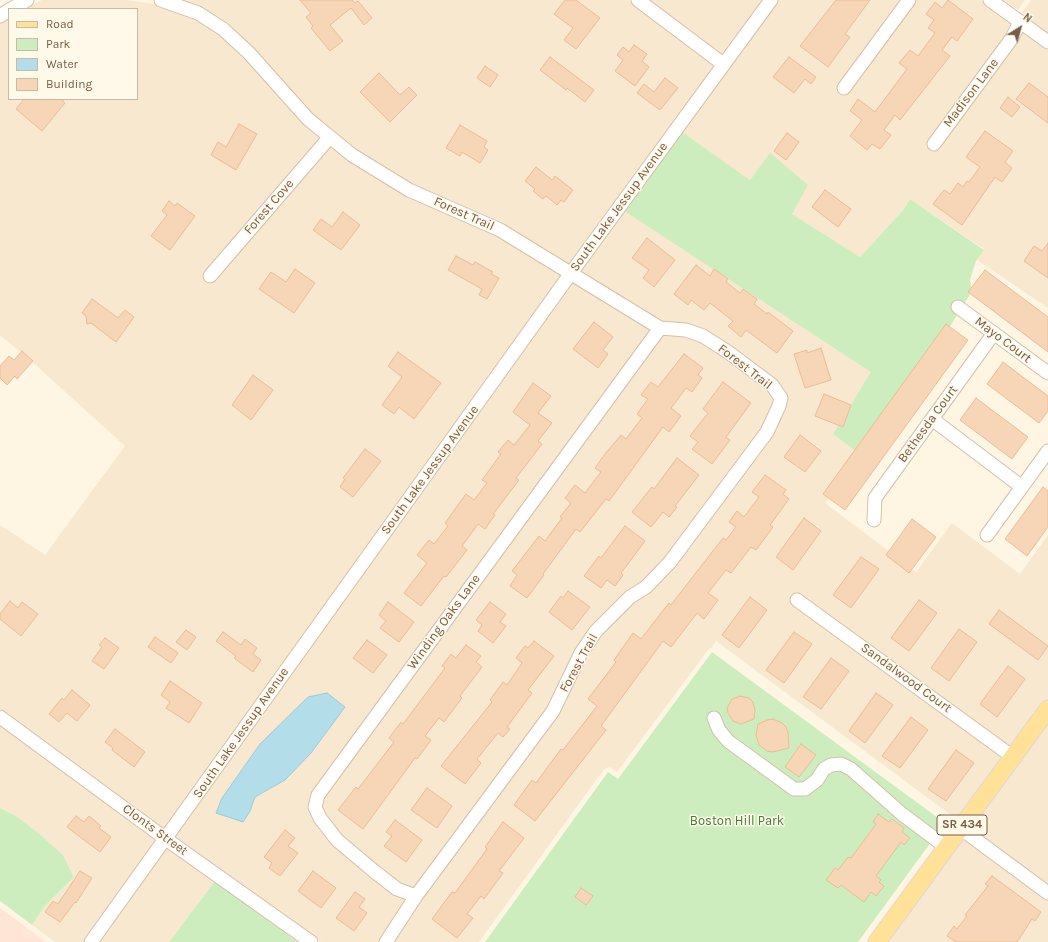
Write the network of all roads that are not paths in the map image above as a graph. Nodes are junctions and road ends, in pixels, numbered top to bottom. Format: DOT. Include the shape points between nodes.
graph roads {
  1 [pos="27,0"];
  2 [pos="161,0"];
  3 [pos="638,0"];
  4 [pos="771,0"];
  5 [pos="909,0"];
  6 [pos="990,0"];
  7 [pos="13,8"];
  8 [pos="1020,22"];
  9 [pos="1048,42"];
  10 [pos="723,64"];
  11 [pos="844,88"];
  12 [pos="329,138"];
  13 [pos="934,144"];
  14 [pos="571,273"];
  15 [pos="210,276"];
  16 [pos="958,307"];
  17 [pos="660,328"];
  18 [pos="994,333"];
  19 [pos="1048,374"];
  20 [pos="932,420"];
  21 [pos="1048,451"];
  22 [pos="1022,487"];
  23 [pos="874,520"];
  24 [pos="987,535"];
  25 [pos="797,600"];
  26 [pos="1048,709"];
  27 [pos="0,717"];
  28 [pos="714,718"];
  29 [pos="1013,757"];
  30 [pos="960,828"];
  31 [pos="166,839"];
  32 [pos="946,847"];
  33 [pos="1048,893"];
  34 [pos="416,896"];
  35 [pos="91,942"];
  36 [pos="311,942"];
  37 [pos="386,942"];
  38 [pos="877,942"];
  1 -- 7 [label="street"];
  2 -- 12 [label="street, Forest Trail" via="198,12 223,29 249,53 308,120"];
  3 -- 10 [label="street"];
  4 -- 10 [label="street, South Lake Jessup Avenue"];
  5 -- 11 [label="street"];
  6 -- 8 [label="street"];
  8 -- 9 [label="street"];
  8 -- 13 [label="street, Madison Lane" via="1012,38"];
  10 -- 14 [label="street, South Lake Jessup Avenue"];
  12 -- 14 [label="street, Forest Trail" via="409,190 500,230"];
  12 -- 15 [label="street, Forest Cove"];
  14 -- 17 [label="street, Forest Trail"];
  14 -- 31 [label="street, South Lake Jessup Avenue"];
  16 -- 18 [label="street, Mayo Court"];
  17 -- 34 [label="street, Winding Oaks Lane" via="318,794 315,807 320,818 338,840 397,889"];
  17 -- 34 [label="street, Forest Trail" via="686,330 703,336 728,352 772,385 781,398 779,406 767,432 670,562 596,631 581,653 552,711"];
  18 -- 19 [label="street, Mayo Court"];
  18 -- 20 [label="street, Bethesda Court"];
  20 -- 22 [label="street"];
  20 -- 23 [label="street, Bethesda Court" via="875,498"];
  21 -- 22 [label="street"];
  22 -- 24 [label="street"];
  25 -- 29 [label="street, Sandalwood Court"];
  26 -- 29 [label="main road, SR 434"];
  27 -- 31 [label="street, Clonts Street"];
  28 -- 32 [label="street" via="718,730 728,741 794,789 805,789 817,780 824,769 841,764 851,769 902,814"];
  29 -- 30 [label="main road, SR 434"];
  30 -- 32 [label="main road, SR 434"];
  30 -- 33 [label="street"];
  31 -- 35 [label="street, South Lake Jessup Avenue"];
  31 -- 36 [label="street, Clonts Street"];
  32 -- 38 [label="main road, SR 434"];
  34 -- 37 [label="street, Forest Trail"];
}
